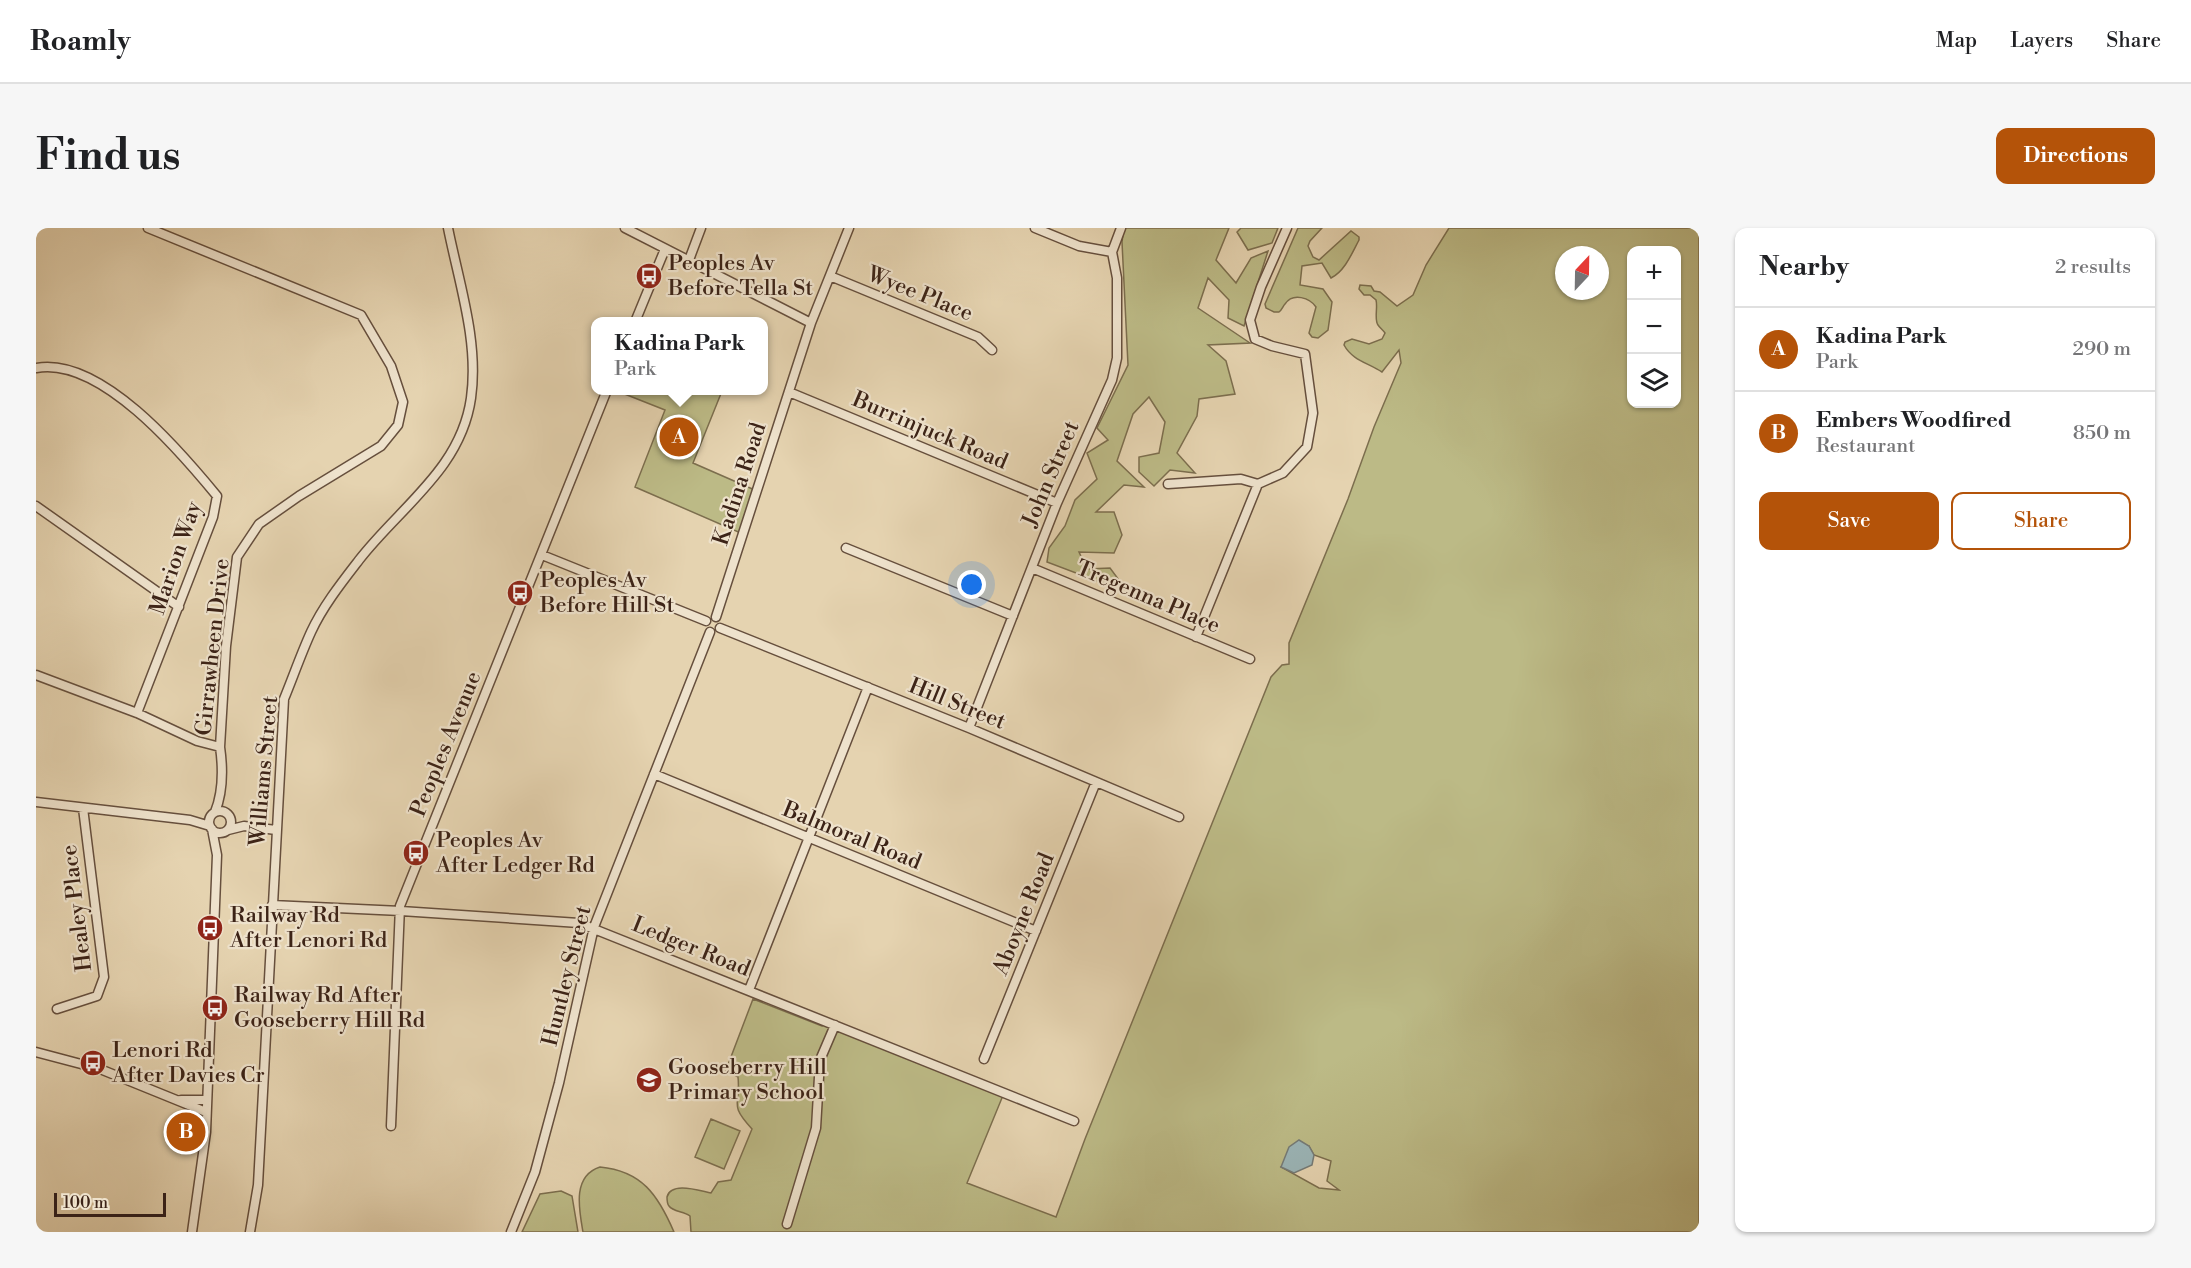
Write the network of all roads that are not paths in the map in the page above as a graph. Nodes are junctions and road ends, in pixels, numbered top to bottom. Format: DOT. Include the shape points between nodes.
graph roads {
  1 [pos="148,228"];
  2 [pos="448,228"];
  3 [pos="625,228"];
  4 [pos="701,228"];
  5 [pos="849,228"];
  6 [pos="1035,228"];
  7 [pos="1120,228"];
  8 [pos="1287,228"];
  9 [pos="665,249"];
  10 [pos="1112,252"];
  11 [pos="688,260"];
  12 [pos="830,276"];
  13 [pos="637,317"];
  14 [pos="812,323"];
  15 [pos="992,350"];
  16 [pos="36,368"];
  17 [pos="789,392"];
  18 [pos="606,395"];
  19 [pos="1168,484"];
  20 [pos="1258,484"];
  21 [pos="1057,503"];
  22 [pos="36,506"];
  23 [pos="846,548"];
  24 [pos="542,555"];
  25 [pos="1032,568"];
  26 [pos="179,607"];
  27 [pos="1013,616"];
  28 [pos="716,617"];
  29 [pos="706,621"];
  30 [pos="720,628"];
  31 [pos="710,632"];
  32 [pos="1196,637"];
  33 [pos="1250,659"];
  34 [pos="36,675"];
  35 [pos="868,687"];
  36 [pos="137,713"];
  37 [pos="969,728"];
  38 [pos="220,747"];
  39 [pos="654,774"];
  40 [pos="1096,782"];
  41 [pos="220,800"];
  42 [pos="36,802"];
  43 [pos="83,808"];
  44 [pos="214,813"];
  45 [pos="228,814"];
  46 [pos="1179,817"];
  47 [pos="190,820"];
  48 [pos="244,826"];
  49 [pos="211,827"];
  50 [pos="276,830"];
  51 [pos="226,831"];
  52 [pos="809,838"];
  53 [pos="217,855"];
  54 [pos="272,905"];
  55 [pos="401,911"];
  56 [pos="594,927"];
  57 [pos="1036,931"];
  58 [pos="749,990"];
  59 [pos="57,1009"];
  60 [pos="835,1025"];
  61 [pos="36,1052"];
  62 [pos="984,1059"];
  63 [pos="180,1100"];
  64 [pos="206,1100"];
  65 [pos="206,1112"];
  66 [pos="1074,1121"];
  67 [pos="391,1126"];
  68 [pos="787,1224"];
  69 [pos="192,1232"];
  70 [pos="250,1232"];
  71 [pos="511,1232"];
  1 -- 38 [label="street, Girrawheen Drive" via="361,315 392,366 404,402 398,425 381,446 260,524 237,557 226,646"];
  2 -- 50 [label="street, Williams Street" via="472,352 468,415 461,436 439,472 359,560 311,631 284,699"];
  3 -- 9 [label="street"];
  4 -- 11 [label="street"];
  5 -- 12 [label="street, Kadina Road"];
  6 -- 10 [label="street" via="1079,246"];
  7 -- 10 [label="street"];
  8 -- 20 [label="street" via="1250,320 1255,339 1305,354 1313,413 1307,447 1283,473"];
  9 -- 11 [label="street"];
  9 -- 13 [label="street"];
  10 -- 21 [label="street, John Street" via="1118,278 1118,358 1112,380"];
  11 -- 14 [label="street"];
  12 -- 14 [label="street, Kadina Road"];
  12 -- 15 [label="street, Wyee Place" via="978,337"];
  14 -- 17 [label="street, Kadina Road"];
  16 -- 26 [label="street, Marion Way" via="71,369 144,415 217,496 213,517"];
  17 -- 21 [label="street, Burrinjuck Road"];
  17 -- 28 [label="street, Kadina Road"];
  18 -- 24 [label="street, Peoples Avenue"];
  19 -- 20 [label="street" via="1241,480"];
  20 -- 32 [label="street"];
  21 -- 25 [label="street, John Street"];
  22 -- 26 [label="street"];
  23 -- 27 [label="street"];
  24 -- 29 [label="street"];
  24 -- 55 [label="street, Peoples Avenue"];
  25 -- 27 [label="street, John Street"];
  25 -- 32 [label="street, Tregenna Place"];
  26 -- 36 [label="street, Marion Way"];
  27 -- 37 [label="street, John Street"];
  28 -- 29 [label="street"];
  28 -- 30 [label="street" via="721,621"];
  29 -- 31 [label="street"];
  30 -- 31 [label="street"];
  30 -- 35 [label="street, Hill Street"];
  31 -- 39 [label="street, Huntley Street"];
  32 -- 33 [label="street, Tregenna Place"];
  34 -- 36 [label="street"];
  35 -- 37 [label="street, Hill Street"];
  35 -- 52 [label="street"];
  36 -- 38 [label="street" via="197,741"];
  37 -- 40 [label="street, Hill Street"];
  38 -- 41 [label="street, Girrawheen Drive"];
  39 -- 52 [label="street, Balmoral Road"];
  39 -- 56 [label="street, Huntley Street"];
  40 -- 46 [label="street, Hill Street"];
  40 -- 57 [label="street, Aboyne Road"];
  41 -- 44 [label="street, Girrawheen Drive"];
  41 -- 45 [label="street, Girrawheen Drive"];
  42 -- 43 [label="street"];
  43 -- 47 [label="street"];
  43 -- 59 [label="street, Healey Place" via="104,977 97,996"];
  44 -- 45 [label="street"];
  44 -- 47 [label="street"];
  44 -- 49 [label="street"];
  45 -- 48 [label="street"];
  45 -- 51 [label="street" via="231,822"];
  47 -- 49 [label="street"];
  48 -- 50 [label="street"];
  48 -- 51 [label="street"];
  49 -- 51 [label="street" via="216,832"];
  49 -- 53 [label="street"];
  50 -- 54 [label="street, Williams Street"];
  51 -- 53 [label="street"];
  52 -- 57 [label="street, Balmoral Road"];
  52 -- 58 [label="street"];
  53 -- 64 [label="street"];
  54 -- 55 [label="street, Ledger Road"];
  54 -- 70 [label="street, Williams Street" via="258,1174"];
  55 -- 56 [label="street, Ledger Road"];
  55 -- 67 [label="street, Peoples Avenue"];
  56 -- 58 [label="street, Ledger Road"];
  56 -- 71 [label="street, Huntley Street" via="535,1172"];
  57 -- 62 [label="street, Aboyne Road"];
  58 -- 60 [label="street, Ledger Road"];
  60 -- 66 [label="street, Ledger Road"];
  60 -- 68 [label="street" via="820,1059 816,1128"];
  61 -- 63 [label="street" via="100,1069"];
  63 -- 64 [label="street"];
  63 -- 65 [label="street"];
  64 -- 65 [label="street"];
  65 -- 69 [label="street"];
}
